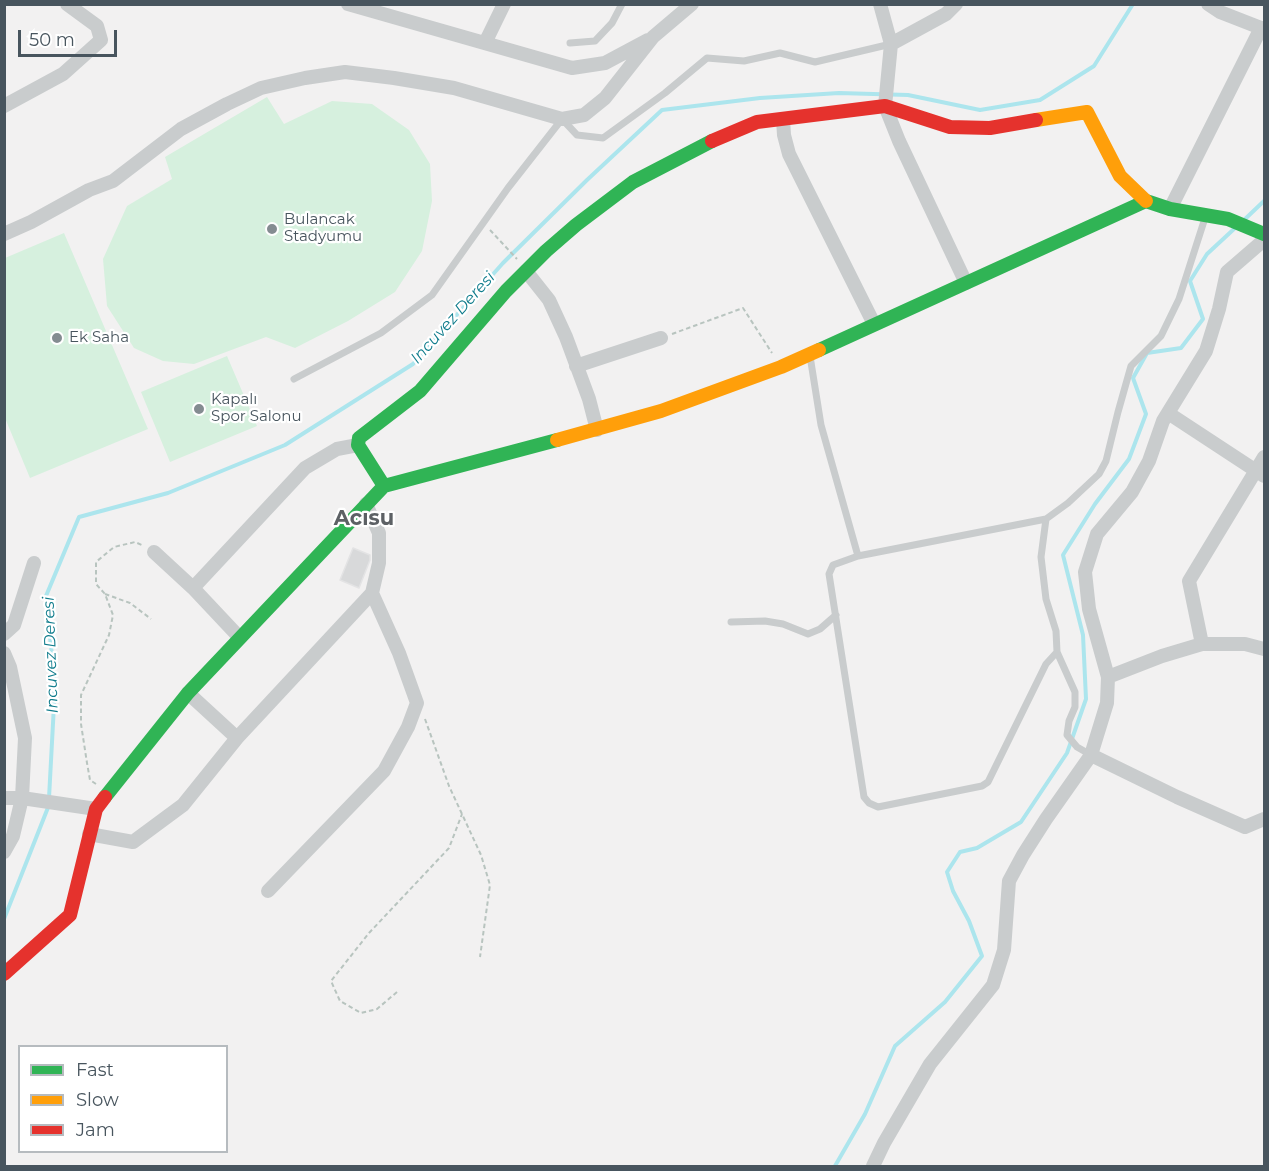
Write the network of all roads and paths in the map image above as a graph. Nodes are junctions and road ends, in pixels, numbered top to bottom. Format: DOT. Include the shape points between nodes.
graph roads {
  1 [pos="67,4"];
  2 [pos="348,4"];
  3 [pos="504,4"];
  4 [pos="622,4"];
  5 [pos="693,4"];
  6 [pos="880,4"];
  7 [pos="957,4"];
  8 [pos="1208,4"];
  9 [pos="1263,28"];
  10 [pos="652,37"];
  11 [pos="485,42"];
  12 [pos="570,43"];
  13 [pos="891,44"];
  14 [pos="4,106"];
  15 [pos="885,106"];
  16 [pos="562,118"];
  17 [pos="783,119"];
  18 [pos="1146,201"];
  19 [pos="1170,209"];
  20 [pos="1206,215"];
  21 [pos="4,234"];
  22 [pos="1264,234"];
  23 [pos="495,235"];
  24 [pos="1264,240"];
  25 [pos="524,267"];
  26 [pos="966,283"];
  27 [pos="874,324"];
  28 [pos="661,338"];
  29 [pos="809,354"];
  30 [pos="576,366"];
  31 [pos="781,367"];
  32 [pos="294,379"];
  33 [pos="1168,413"];
  34 [pos="597,430"];
  35 [pos="358,445"];
  36 [pos="1264,457"];
  37 [pos="1260,473"];
  38 [pos="384,486"];
  39 [pos="366,504"];
  40 [pos="1046,519"];
  41 [pos="154,552"];
  42 [pos="858,556"];
  43 [pos="34,563"];
  44 [pos="193,588"];
  45 [pos="372,593"];
  46 [pos="105,594"];
  47 [pos="836,615"];
  48 [pos="151,619"];
  49 [pos="731,622"];
  50 [pos="4,634"];
  51 [pos="240,638"];
  52 [pos="1202,644"];
  53 [pos="1264,649"];
  54 [pos="4,652"];
  55 [pos="1057,652"];
  56 [pos="1108,677"];
  57 [pos="188,693"];
  58 [pos="417,703"];
  59 [pos="237,738"];
  60 [pos="1091,755"];
  61 [pos="109,793"];
  62 [pos="4,798"];
  63 [pos="22,798"];
  64 [pos="96,809"];
  65 [pos="462,814"];
  66 [pos="1264,819"];
  67 [pos="89,834"];
  68 [pos="4,852"];
  69 [pos="268,891"];
  70 [pos="480,957"];
  71 [pos="4,974"];
  72 [pos="398,992"];
  73 [pos="873,1167"];
  1 -- 14 [label="street" via="97,26 101,40 63,74"];
  2 -- 11 [label="street"];
  3 -- 11 [label="street"];
  4 -- 12 [label="lane" via="612,23 595,41"];
  5 -- 10 [label="street"];
  6 -- 13 [label="street"];
  7 -- 13 [label="street"];
  8 -- 9 [label="street"];
  9 -- 19 [label="street"];
  10 -- 11 [label="street" via="604,63 572,68"];
  10 -- 16 [label="street" via="605,98 584,115"];
  13 -- 15 [label="street"];
  13 -- 16 [label="lane" via="815,62 780,53 744,61 707,58 603,138 577,135"];
  15 -- 17 [label="street"];
  15 -- 18 [label="street" via="950,127 970,128 1087,112 1120,176"];
  15 -- 26 [label="street"];
  16 -- 21 [label="street" via="454,88 394,78 345,72 305,78 261,88 227,104 181,129 113,181"];
  16 -- 32 [label="lane" via="432,295 381,333"];
  17 -- 25 [label="street" via="757,122 633,182"];
  17 -- 27 [label="street" via="789,154"];
  18 -- 19 [label="street"];
  18 -- 26 [label="street"];
  19 -- 20 [label="street"];
  20 -- 22 [label="street" via="1228,219"];
  20 -- 40 [label="lane" via="1175,308 1161,336 1131,366 1106,462 1099,474"];
  23 -- 25 [label="path"];
  24 -- 33 [label="street" via="1227,272 1206,351"];
  25 -- 30 [label="street" via="549,300"];
  25 -- 35 [label="street" via="420,391 371,427 359,438"];
  26 -- 27 [label="street"];
  27 -- 29 [label="street"];
  28 -- 30 [label="street"];
  28 -- 31 [label="path" via="743,308"];
  29 -- 31 [label="street"];
  29 -- 42 [label="lane" via="821,425"];
  30 -- 34 [label="street"];
  31 -- 34 [label="street"];
  33 -- 37 [label="street"];
  33 -- 56 [label="street" via="1132,492 1097,534 1085,572 1089,609"];
  34 -- 38 [label="street"];
  35 -- 38 [label="street"];
  35 -- 44 [label="street" via="337,449 305,468"];
  36 -- 37 [label="street"];
  37 -- 52 [label="street" via="1189,580"];
  38 -- 39 [label="street"];
  39 -- 45 [label="street" via="379,533 379,563"];
  39 -- 51 [label="street"];
  40 -- 42 [label="lane"];
  40 -- 55 [label="lane" via="1041,557"];
  41 -- 44 [label="street"];
  41 -- 46 [label="path" via="135,542 114,547 96,562 96,584"];
  42 -- 47 [label="lane" via="833,565 829,573"];
  43 -- 50 [label="street" via="14,625"];
  44 -- 51 [label="street"];
  45 -- 58 [label="street"];
  45 -- 59 [label="street"];
  46 -- 48 [label="path" via="130,603"];
  46 -- 61 [label="path" via="113,615 109,635 81,695 81,724 90,780"];
  47 -- 49 [label="lane" via="808,634 765,621"];
  47 -- 55 [label="lane" via="864,797 878,807 988,782 1047,664"];
  51 -- 57 [label="street"];
  52 -- 53 [label="street" via="1225,642"];
  52 -- 56 [label="street"];
  54 -- 63 [label="street" via="25,738"];
  55 -- 60 [label="lane" via="1075,692 1067,735"];
  56 -- 60 [label="street" via="1107,703"];
  57 -- 59 [label="street"];
  57 -- 61 [label="street"];
  58 -- 65 [label="path"];
  58 -- 69 [label="street" via="384,771"];
  59 -- 67 [label="street" via="183,805 134,842"];
  60 -- 66 [label="street" via="1245,827"];
  60 -- 73 [label="street" via="1009,881 1004,950 993,985 930,1064"];
  61 -- 64 [label="street"];
  62 -- 63 [label="street"];
  63 -- 64 [label="street"];
  63 -- 68 [label="street" via="13,836"];
  64 -- 67 [label="street"];
  65 -- 70 [label="path" via="490,885"];
  65 -- 72 [label="path" via="449,848 369,933 331,981 340,1001 361,1013 377,1009"];
  67 -- 71 [label="street" via="70,915"];
}
